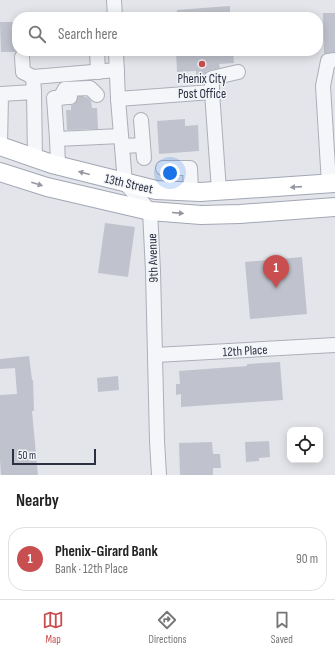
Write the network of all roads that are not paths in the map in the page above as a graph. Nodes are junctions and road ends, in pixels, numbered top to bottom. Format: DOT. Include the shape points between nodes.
graph roads {
  1 [pos="114,0"];
  2 [pos="115,12"];
  3 [pos="97,56"];
  4 [pos="116,56"];
  5 [pos="22,57"];
  6 [pos="335,60"];
  7 [pos="117,70"];
  8 [pos="98,72"];
  9 [pos="238,72"];
  10 [pos="33,77"];
  11 [pos="34,92"];
  12 [pos="212,92"];
  13 [pos="118,96"];
  14 [pos="141,120"];
  15 [pos="57,139"];
  16 [pos="122,141"];
  17 [pos="0,146"];
  18 [pos="35,158"];
  19 [pos="58,165"];
  20 [pos="163,168"];
  21 [pos="0,172"];
  22 [pos="125,183"];
  23 [pos="332,183"];
  24 [pos="219,191"];
  25 [pos="191,192"];
  26 [pos="335,207"];
  27 [pos="150,211"];
  28 [pos="335,345"];
  29 [pos="155,355"];
  30 [pos="160,475"];
  1 -- 2 [label="street"];
  3 -- 8 [label="street"];
  4 -- 7 [label="street"];
  5 -- 10 [label="street" via="23,72"];
  6 -- 23 [label="street" via="328,61 323,86"];
  7 -- 8 [label="street"];
  7 -- 13 [label="street"];
  8 -- 10 [label="street"];
  9 -- 12 [label="street" via="212,78"];
  10 -- 11 [label="street"];
  11 -- 17 [label="street" via="1,94"];
  11 -- 18 [label="street"];
  12 -- 13 [label="street"];
  12 -- 24 [label="street"];
  13 -- 15 [label="street" via="94,96 90,88 65,89 65,98 54,98"];
  13 -- 16 [label="street"];
  14 -- 16 [label="street" via="144,152"];
  15 -- 16 [label="street"];
  15 -- 19 [label="street"];
  16 -- 22 [label="street"];
  17 -- 18 [label="main road, 13th Street"];
  18 -- 19 [label="main road, 13th Street"];
  22 -- 19 [label="main road, 13th Street, one-way"];
  20 -- 25 [label="street" via="190,168"];
  21 -- 27 [label="main road, 13th Street, one-way" via="47,187"];
  22 -- 25 [label="main road, 13th Street" via="156,190"];
  22 -- 27 [label="street"];
  23 -- 24 [label="main road, 13th Street, one-way"];
  24 -- 25 [label="main road, 13th Street"];
  27 -- 26 [label="main road, 13th Street, one-way" via="201,215"];
  27 -- 29 [label="street, 9th Avenue"];
  28 -- 29 [label="street, 12th Place"];
  29 -- 30 [label="street, 9th Avenue"];
}
